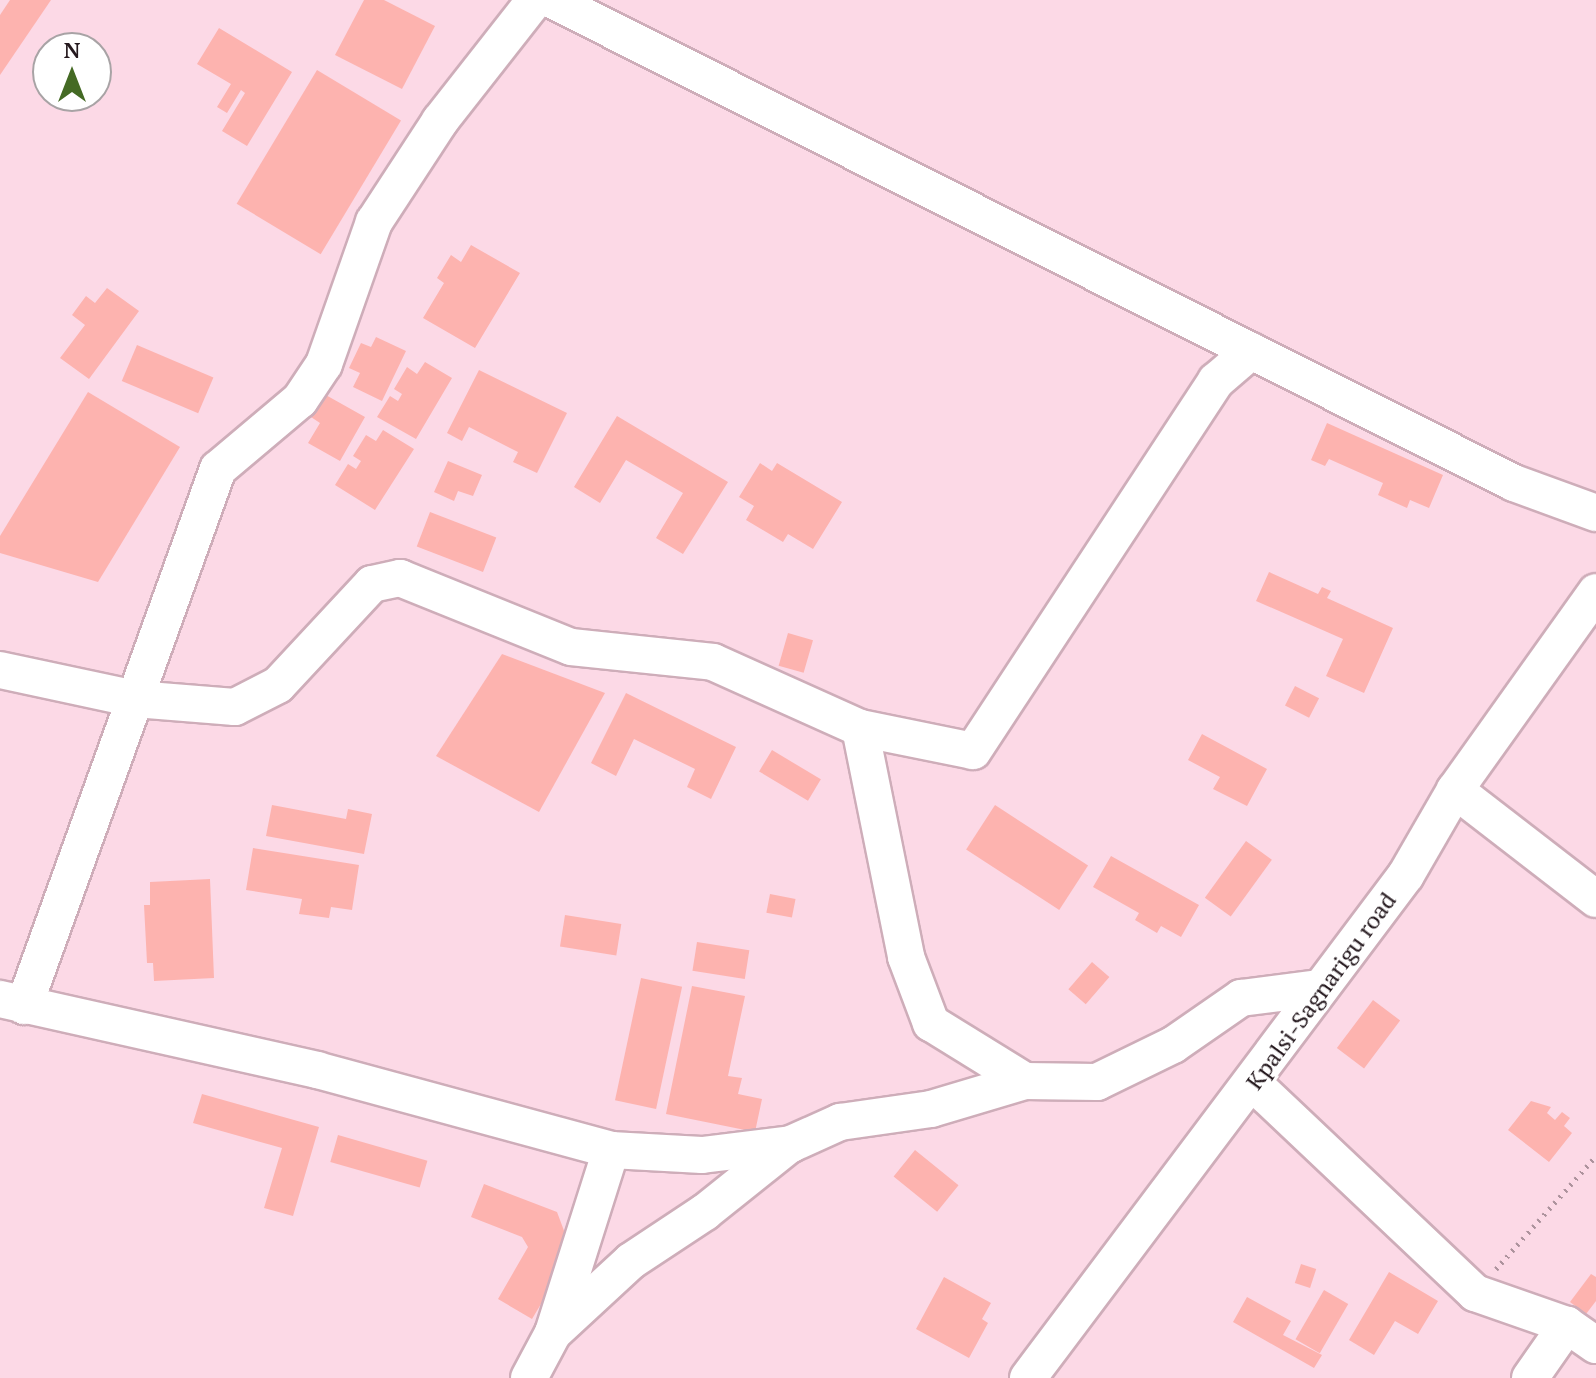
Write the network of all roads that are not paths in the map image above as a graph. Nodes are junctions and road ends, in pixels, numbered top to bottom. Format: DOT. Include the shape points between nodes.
graph roads {
  1 [pos="535,0"];
  2 [pos="552,0"];
  3 [pos="1251,351"];
  4 [pos="1596,513"];
  5 [pos="1596,592"];
  6 [pos="0,670"];
  7 [pos="135,699"];
  8 [pos="860,728"];
  9 [pos="1455,790"];
  10 [pos="1596,899"];
  11 [pos="1320,988"];
  12 [pos="12,1002"];
  13 [pos="1025,1081"];
  14 [pos="1253,1083"];
  15 [pos="791,1144"];
  16 [pos="611,1150"];
  17 [pos="553,1333"];
  18 [pos="1582,1335"];
  19 [pos="529,1378"];
  20 [pos="1028,1378"];
  21 [pos="1530,1378"];
  1 -- 7 [label="street" via="440,121 374,222 324,364 300,400 218,469"];
  2 -- 3 [label="street"];
  3 -- 4 [label="street" via="1514,483"];
  3 -- 8 [label="street" via="1216,381 973,751"];
  5 -- 9 [label="street, Kpalsi-Sagnarigu road"];
  6 -- 7 [label="street"];
  7 -- 8 [label="street" via="235,707 278,685 372,584 400,578 571,647 713,662"];
  7 -- 12 [label="street"];
  8 -- 13 [label="street" via="903,944 931,1023"];
  9 -- 10 [label="street"];
  9 -- 11 [label="street, Kpalsi-Sagnarigu road" via="1406,875"];
  11 -- 13 [label="street" via="1241,998 1173,1045 1097,1082"];
  11 -- 14 [label="street, Kpalsi-Sagnarigu road"];
  12 -- 16 [label="street" via="317,1070"];
  13 -- 15 [label="street" via="931,1109 840,1122"];
  14 -- 18 [label="street" via="1475,1293"];
  14 -- 20 [label="street, Kpalsi-Sagnarigu road"];
  15 -- 16 [label="street" via="702,1155"];
  15 -- 17 [label="street" via="705,1212 631,1261"];
  16 -- 17 [label="street"];
  17 -- 19 [label="street"];
  18 -- 21 [label="street"];
}
